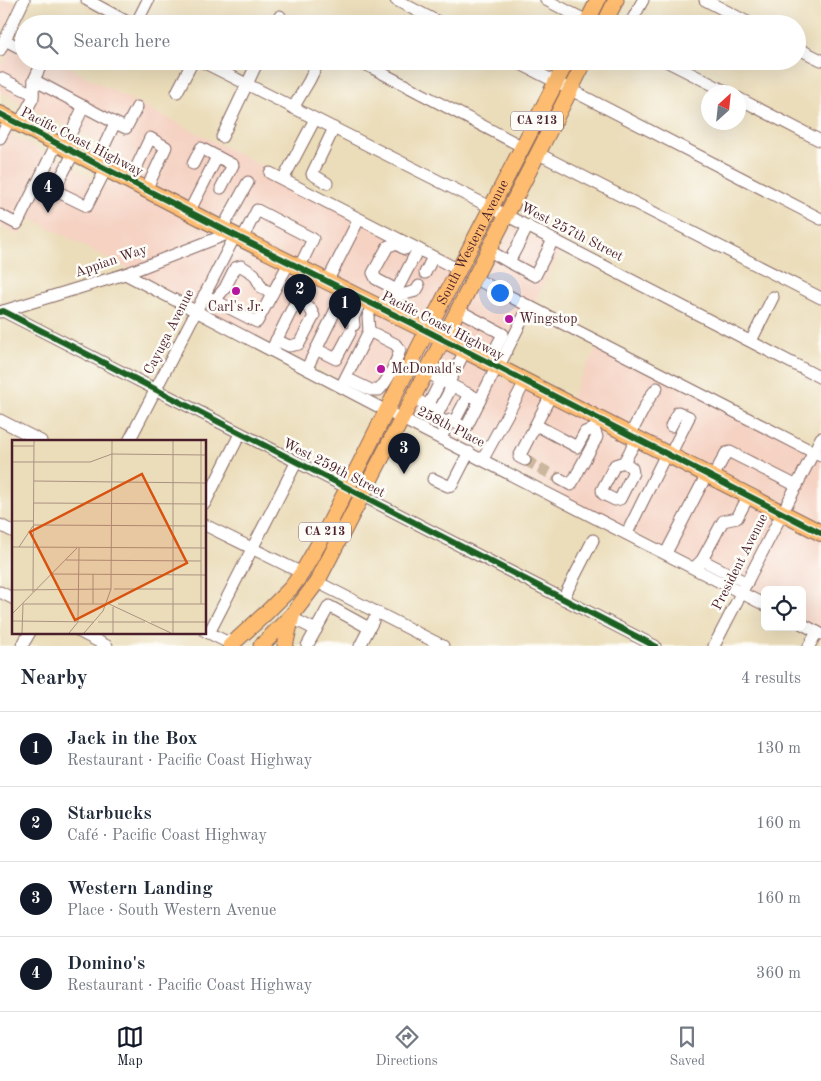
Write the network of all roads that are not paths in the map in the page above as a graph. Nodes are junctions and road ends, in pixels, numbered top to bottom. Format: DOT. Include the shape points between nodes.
graph roads {
  1 [pos="24,0"];
  2 [pos="87,0"];
  3 [pos="148,0"];
  4 [pos="396,0"];
  5 [pos="546,0"];
  6 [pos="598,0"];
  7 [pos="616,0"];
  8 [pos="643,0"];
  9 [pos="706,0"];
  10 [pos="17,15"];
  11 [pos="114,15"];
  12 [pos="140,15"];
  13 [pos="425,15"];
  14 [pos="573,15"];
  15 [pos="590,15"];
  16 [pos="608,15"];
  17 [pos="635,15"];
  18 [pos="734,15"];
  19 [pos="15,18"];
  20 [pos="2,45"];
  21 [pos="15,48"];
  22 [pos="806,52"];
  23 [pos="821,60"];
  24 [pos="39,70"];
  25 [pos="188,70"];
  26 [pos="219,70"];
  27 [pos="254,70"];
  28 [pos="314,70"];
  29 [pos="376,70"];
  30 [pos="532,70"];
  31 [pos="566,70"];
  32 [pos="577,70"];
  33 [pos="684,70"];
  34 [pos="0,78"];
  35 [pos="34,80"];
  36 [pos="247,84"];
  37 [pos="713,85"];
  38 [pos="563,86"];
  39 [pos="178,92"];
  40 [pos="33,94"];
  41 [pos="746,102"];
  42 [pos="84,106"];
  43 [pos="137,107"];
  44 [pos="293,108"];
  45 [pos="10,119"];
  46 [pos="315,119"];
  47 [pos="115,123"];
  48 [pos="334,128"];
  49 [pos="0,138"];
  50 [pos="222,138"];
  51 [pos="821,141"];
  52 [pos="65,147"];
  53 [pos="523,147"];
  54 [pos="537,153"];
  55 [pos="217,157"];
  56 [pos="193,164"];
  57 [pos="101,166"];
  58 [pos="270,173"];
  59 [pos="286,174"];
  60 [pos="130,181"];
  61 [pos="248,182"];
  62 [pos="327,183"];
  63 [pos="221,188"];
  64 [pos="146,190"];
  65 [pos="492,208"];
  66 [pos="189,212"];
  67 [pos="0,215"];
  68 [pos="505,215"];
  69 [pos="359,219"];
  70 [pos="821,219"];
  71 [pos="528,226"];
  72 [pos="232,234"];
  73 [pos="553,240"];
  74 [pos="488,250"];
  75 [pos="417,252"];
  76 [pos="433,257"];
  77 [pos="509,262"];
  78 [pos="299,268"];
  79 [pos="459,270"];
  80 [pos="426,273"];
  81 [pos="125,274"];
  82 [pos="474,278"];
  83 [pos="327,282"];
  84 [pos="419,286"];
  85 [pos="345,291"];
  86 [pos="272,294"];
  87 [pos="773,296"];
  88 [pos="210,297"];
  89 [pos="821,298"];
  90 [pos="382,300"];
  91 [pos="296,301"];
  92 [pos="529,306"];
  93 [pos="196,310"];
  94 [pos="458,310"];
  95 [pos="2,312"];
  96 [pos="370,331"];
  97 [pos="427,331"];
  98 [pos="443,340"];
  99 [pos="751,341"];
  100 [pos="274,344"];
  101 [pos="316,350"];
  102 [pos="465,351"];
  103 [pos="494,366"];
  104 [pos="307,368"];
  105 [pos="426,372"];
  106 [pos="821,378"];
  107 [pos="344,382"];
  108 [pos="525,382"];
  109 [pos="447,383"];
  110 [pos="657,388"];
  111 [pos="156,390"];
  112 [pos="468,394"];
  113 [pos="551,395"];
  114 [pos="413,398"];
  115 [pos="480,400"];
  116 [pos="428,406"];
  117 [pos="388,410"];
  118 [pos="439,412"];
  119 [pos="402,419"];
  120 [pos="0,420"];
  121 [pos="451,423"];
  122 [pos="536,425"];
  123 [pos="597,425"];
  124 [pos="671,426"];
  125 [pos="240,434"];
  126 [pos="633,437"];
  127 [pos="441,438"];
  128 [pos="821,438"];
  129 [pos="39,440"];
  130 [pos="130,440"];
  131 [pos="469,452"];
  132 [pos="668,454"];
  133 [pos="817,454"];
  134 [pos="483,459"];
  135 [pos="525,460"];
  136 [pos="624,462"];
  137 [pos="296,463"];
  138 [pos="710,476"];
  139 [pos="433,479"];
  140 [pos="560,479"];
  141 [pos="797,486"];
  142 [pos="347,489"];
  143 [pos="748,495"];
  144 [pos="362,497"];
  145 [pos="206,501"];
  146 [pos="783,513"];
  147 [pos="0,525"];
  148 [pos="206,525"];
  149 [pos="12,531"];
  150 [pos="627,533"];
  151 [pos="821,533"];
  152 [pos="593,540"];
  153 [pos="253,548"];
  154 [pos="666,553"];
  155 [pos="698,564"];
  156 [pos="302,573"];
  157 [pos="317,582"];
  158 [pos="744,588"];
  159 [pos="0,592"];
  160 [pos="342,595"];
  161 [pos="12,598"];
  162 [pos="563,599"];
  163 [pos="761,602"];
  164 [pos="335,609"];
  165 [pos="377,612"];
  166 [pos="292,615"];
  167 [pos="806,626"];
  168 [pos="369,628"];
  169 [pos="316,630"];
  170 [pos="207,632"];
  171 [pos="819,633"];
  172 [pos="29,634"];
  173 [pos="84,634"];
  174 [pos="238,644"];
  175 [pos="22,646"];
  176 [pos="107,646"];
  177 [pos="261,646"];
  178 [pos="285,646"];
  179 [pos="307,646"];
  180 [pos="360,646"];
  181 [pos="443,646"];
  182 [pos="655,646"];
  183 [pos="714,646"];
  184 [pos="809,646"];
  1 -- 10 [label="street"];
  2 -- 11 [label="street"];
  3 -- 12 [label="street"];
  4 -- 13 [label="street"];
  5 -- 14 [label="street"];
  6 -- 15 [label="main road"];
  7 -- 16 [label="main road"];
  8 -- 17 [label="street"];
  9 -- 18 [label="street"];
  19 -- 20 [label="street"];
  20 -- 21 [label="street"];
  22 -- 23 [label="street"];
  24 -- 35 [label="street"];
  25 -- 39 [label="street"];
  26 -- 36 [label="street, West 257th Street"];
  27 -- 36 [label="street"];
  28 -- 44 [label="street"];
  29 -- 53 [label="street"];
  30 -- 38 [label="street"];
  31 -- 38 [label="main road, South Western Avenue / CA 213"];
  32 -- 38 [label="main road, South Western Avenue / CA 213"];
  33 -- 37 [label="street"];
  34 -- 40 [label="street"];
  35 -- 40 [label="street"];
  35 -- 42 [label="street"];
  36 -- 44 [label="street, West 257th Street"];
  36 -- 50 [label="street"];
  38 -- 53 [label="main road, South Western Avenue / CA 213"];
  38 -- 54 [label="main road, South Western Avenue / CA 213"];
  38 -- 70 [label="street"];
  40 -- 45 [label="street" via="33,98"];
  41 -- 51 [label="street"];
  42 -- 47 [label="street"];
  42 -- 52 [label="street"];
  43 -- 47 [label="street" via="126,128"];
  44 -- 46 [label="street, West 257th Street"];
  45 -- 49 [label="street"];
  45 -- 52 [label="highway, Pacific Coast Highway"];
  46 -- 48 [label="street, West 257th Street"];
  46 -- 59 [label="street"];
  47 -- 57 [label="street"];
  48 -- 62 [label="street" via="312,174"];
  48 -- 65 [label="street, West 257th Street"];
  52 -- 57 [label="highway, Pacific Coast Highway"];
  52 -- 57 [label="street" via="54,190 87,206"];
  52 -- 67 [label="street" via="17,224"];
  53 -- 65 [label="main road, South Western Avenue / CA 213"];
  54 -- 68 [label="main road, South Western Avenue / CA 213"];
  54 -- 89 [label="street"];
  55 -- 56 [label="street" via="201,148"];
  55 -- 63 [label="street" via="232,165"];
  55 -- 66 [label="street"];
  57 -- 60 [label="highway, Pacific Coast Highway"];
  58 -- 69 [label="street"];
  60 -- 64 [label="highway, Pacific Coast Highway"];
  60 -- 64 [label="street" via="150,138 166,147"];
  61 -- 72 [label="street"];
  64 -- 66 [label="highway, Pacific Coast Highway"];
  65 -- 68 [label="street, West 257th Street"];
  65 -- 79 [label="main road, South Western Avenue / CA 213"];
  66 -- 72 [label="highway, Pacific Coast Highway"];
  68 -- 71 [label="street, West 257th Street"];
  68 -- 74 [label="main road, South Western Avenue / CA 213"];
  69 -- 75 [label="street"];
  69 -- 83 [label="street"];
  71 -- 73 [label="street, West 257th Street"];
  71 -- 77 [label="street"];
  72 -- 78 [label="highway, Pacific Coast Highway"];
  72 -- 78 [label="street" via="257,210 314,239"];
  72 -- 81 [label="street, Appian Way"];
  72 -- 88 [label="street, Cayuga Avenue"];
  73 -- 77 [label="street" via="535,276"];
  73 -- 99 [label="street, West 257th Street"];
  74 -- 77 [label="street"];
  74 -- 82 [label="main road, South Western Avenue / CA 213"];
  75 -- 76 [label="street"];
  75 -- 90 [label="street"];
  75 -- 90 [label="street" via="396,244 388,246 373,273"];
  76 -- 79 [label="street"];
  76 -- 80 [label="street"];
  78 -- 83 [label="highway, Pacific Coast Highway"];
  78 -- 86 [label="street"];
  78 -- 91 [label="street"];
  79 -- 97 [label="main road, South Western Avenue / CA 213"];
  81 -- 93 [label="street, 258th Place"];
  81 -- 95 [label="street, Appian Way"];
  82 -- 92 [label="street"];
  82 -- 94 [label="main road, South Western Avenue / CA 213"];
  83 -- 85 [label="highway, Pacific Coast Highway"];
  84 -- 90 [label="street" via="416,291"];
  85 -- 90 [label="highway, Pacific Coast Highway"];
  85 -- 101 [label="street"];
  86 -- 88 [label="street" via="257,322"];
  86 -- 88 [label="street" via="262,288 254,274 241,266 235,268 225,288"];
  87 -- 99 [label="street"];
  88 -- 93 [label="street, Cayuga Avenue"];
  90 -- 96 [label="street" via="368,317"];
  90 -- 97 [label="highway, Pacific Coast Highway"];
  90 -- 101 [label="street" via="353,318 352,329 336,359"];
  91 -- 100 [label="street"];
  91 -- 100 [label="street" via="310,308 314,316 299,344"];
  92 -- 103 [label="street"];
  92 -- 133 [label="street"];
  93 -- 100 [label="street, 258th Place"];
  93 -- 111 [label="street, Cayuga Avenue"];
  94 -- 98 [label="main road, South Western Avenue / CA 213"];
  94 -- 103 [label="street" via="503,334"];
  95 -- 111 [label="street, West 259th Street"];
  96 -- 107 [label="street"];
  96 -- 107 [label="street" via="400,350 394,364 379,390"];
  97 -- 98 [label="highway, Pacific Coast Highway"];
  97 -- 117 [label="main road, South Western Avenue / CA 213"];
  98 -- 102 [label="highway, Pacific Coast Highway"];
  98 -- 105 [label="main road, South Western Avenue / CA 213"];
  99 -- 106 [label="street, West 257th Street"];
  100 -- 104 [label="street, 258th Place"];
  101 -- 104 [label="street"];
  102 -- 103 [label="highway, Pacific Coast Highway"];
  102 -- 109 [label="street"];
  103 -- 108 [label="highway, Pacific Coast Highway"];
  103 -- 115 [label="street"];
  104 -- 107 [label="street, 258th Place"];
  105 -- 109 [label="street"];
  105 -- 114 [label="main road, South Western Avenue / CA 213"];
  107 -- 117 [label="street, 258th Place"];
  108 -- 113 [label="highway, Pacific Coast Highway"];
  108 -- 134 [label="street"];
  109 -- 112 [label="street"];
  109 -- 116 [label="street"];
  109 -- 118 [label="street"];
  110 -- 126 [label="street"];
  111 -- 125 [label="street, West 259th Street"];
  111 -- 130 [label="street, Cayuga Avenue"];
  112 -- 115 [label="street"];
  112 -- 121 [label="street"];
  113 -- 122 [label="street"];
  113 -- 123 [label="highway, Pacific Coast Highway"];
  114 -- 116 [label="street"];
  114 -- 119 [label="main road, South Western Avenue / CA 213"];
  115 -- 121 [label="street" via="466,428"];
  116 -- 118 [label="street"];
  117 -- 119 [label="street, 258th Place"];
  117 -- 142 [label="main road, South Western Avenue / CA 213"];
  118 -- 121 [label="street" via="436,417"];
  119 -- 127 [label="street, 258th Place"];
  119 -- 144 [label="main road, South Western Avenue / CA 213"];
  120 -- 129 [label="street"];
  121 -- 127 [label="street"];
  122 -- 123 [label="street" via="577,447 585,432"];
  122 -- 135 [label="street" via="519,457"];
  123 -- 126 [label="highway, Pacific Coast Highway"];
  123 -- 140 [label="street" via="597,437 571,485"];
  124 -- 132 [label="street" via="678,412 689,418"];
  125 -- 137 [label="street, West 259th Street"];
  125 -- 145 [label="street"];
  126 -- 132 [label="highway, Pacific Coast Highway"];
  126 -- 136 [label="street"];
  127 -- 131 [label="street, 258th Place"];
  128 -- 133 [label="street, President Avenue"];
  131 -- 134 [label="street, 258th Place"];
  131 -- 139 [label="street" via="452,485"];
  132 -- 138 [label="highway, Pacific Coast Highway"];
  132 -- 150 [label="street"];
  133 -- 141 [label="street, President Avenue"];
  134 -- 150 [label="street, 258th Place"];
  137 -- 142 [label="street, West 259th Street"];
  137 -- 153 [label="street"];
  138 -- 141 [label="street" via="730,452"];
  138 -- 143 [label="highway, Pacific Coast Highway"];
  138 -- 154 [label="street"];
  141 -- 146 [label="street, President Avenue"];
  142 -- 144 [label="street, West 259th Street"];
  142 -- 156 [label="main road, South Western Avenue / CA 213"];
  143 -- 146 [label="highway, Pacific Coast Highway"];
  143 -- 155 [label="street" via="737,518 723,521"];
  144 -- 157 [label="main road, South Western Avenue / CA 213"];
  144 -- 162 [label="street, West 259th Street"];
  146 -- 151 [label="highway, Pacific Coast Highway"];
  146 -- 158 [label="street, President Avenue"];
  147 -- 149 [label="street"];
  148 -- 153 [label="street"];
  150 -- 154 [label="street, 258th Place"];
  152 -- 162 [label="street"];
  153 -- 156 [label="street"];
  153 -- 170 [label="street"];
  154 -- 155 [label="street, 258th Place"];
  155 -- 158 [label="street, 258th Place"];
  156 -- 174 [label="main road, South Western Avenue / CA 213"];
  157 -- 160 [label="street"];
  157 -- 166 [label="main road, South Western Avenue / CA 213"];
  158 -- 163 [label="street, 258th Place"];
  158 -- 183 [label="street, President Avenue"];
  159 -- 161 [label="street"];
  160 -- 164 [label="street"];
  160 -- 165 [label="street"];
  162 -- 182 [label="street, West 259th Street"];
  164 -- 168 [label="street"];
  164 -- 169 [label="street" via="329,606"];
  165 -- 168 [label="street"];
  165 -- 181 [label="street"];
  166 -- 169 [label="street"];
  166 -- 177 [label="main road, South Western Avenue / CA 213"];
  166 -- 178 [label="main road"];
  167 -- 171 [label="street"];
  168 -- 180 [label="street"];
  169 -- 179 [label="street"];
  170 -- 174 [label="street"];
  171 -- 184 [label="street"];
  172 -- 175 [label="street"];
  173 -- 176 [label="street"];
}
